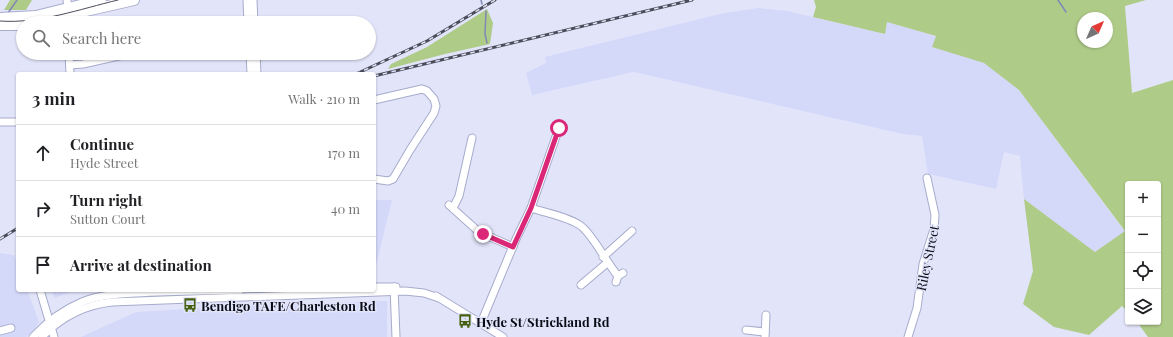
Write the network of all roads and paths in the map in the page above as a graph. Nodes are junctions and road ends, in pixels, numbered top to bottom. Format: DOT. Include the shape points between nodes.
graph roads {
  1 [pos="101,0"];
  2 [pos="134,0"];
  3 [pos="246,0"];
  4 [pos="253,0"];
  5 [pos="67,12"];
  6 [pos="36,16"];
  7 [pos="55,16"];
  8 [pos="247,16"];
  9 [pos="254,16"];
  10 [pos="16,19"];
  11 [pos="4,21"];
  12 [pos="16,24"];
  13 [pos="70,60"];
  14 [pos="101,60"];
  15 [pos="250,60"];
  16 [pos="256,60"];
  17 [pos="70,65"];
  18 [pos="70,72"];
  19 [pos="251,72"];
  20 [pos="257,72"];
  21 [pos="376,99"];
  22 [pos="0,122"];
  23 [pos="16,122"];
  24 [pos="559,128"];
  25 [pos="472,138"];
  26 [pos="471,147"];
  27 [pos="478,148"];
  28 [pos="927,178"];
  29 [pos="376,179"];
  30 [pos="531,208"];
  31 [pos="633,231"];
  32 [pos="513,247"];
  33 [pos="605,260"];
  34 [pos="619,277"];
  35 [pos="581,285"];
  36 [pos="376,287"];
  37 [pos="394,289"];
  38 [pos="376,290"];
  39 [pos="40,292"];
  40 [pos="233,292"];
  41 [pos="318,292"];
  42 [pos="267,294"];
  43 [pos="222,295"];
  44 [pos="766,315"];
  45 [pos="481,324"];
  46 [pos="11,328"];
  47 [pos="47,330"];
  48 [pos="746,330"];
  49 [pos="0,331"];
  50 [pos="765,334"];
  51 [pos="33,337"];
  52 [pos="54,337"];
  53 [pos="396,337"];
  54 [pos="503,337"];
  55 [pos="908,337"];
  1 -- 5 [label="highway"];
  2 -- 5 [label="highway"];
  3 -- 8 [label="street"];
  4 -- 9 [label="street"];
  5 -- 6 [label="highway"];
  5 -- 7 [label="highway"];
  10 -- 11 [label="highway"];
  11 -- 12 [label="highway"];
  13 -- 17 [label="street"];
  14 -- 17 [label="street"];
  15 -- 19 [label="street"];
  16 -- 20 [label="street"];
  17 -- 18 [label="street"];
  21 -- 29 [label="street" via="424,89 432,96 436,110 393,179"];
  22 -- 23 [label="street"];
  24 -- 30 [label="street"];
  25 -- 26 [label="street"];
  26 -- 27 [label="street"];
  26 -- 32 [label="street" via="459,196 451,206 479,232"];
  28 -- 55 [label="street, Riley Street" via="935,215 934,229 922,264 917,308"];
  30 -- 32 [label="street"];
  30 -- 33 [label="street" via="580,225"];
  31 -- 33 [label="street"];
  32 -- 45 [label="street"];
  33 -- 34 [label="street"];
  33 -- 35 [label="street"];
  36 -- 37 [label="street"];
  37 -- 38 [label="street"];
  37 -- 45 [label="street" via="420,288"];
  37 -- 53 [label="street"];
  39 -- 47 [label="street"];
  40 -- 43 [label="street"];
  41 -- 42 [label="street"];
  42 -- 43 [label="street"];
  43 -- 47 [label="street" via="100,303 75,312"];
  44 -- 50 [label="street"];
  45 -- 54 [label="street"];
  46 -- 49 [label="street"];
  47 -- 51 [label="street"];
  47 -- 52 [label="street"];
  48 -- 50 [label="street"];
}
